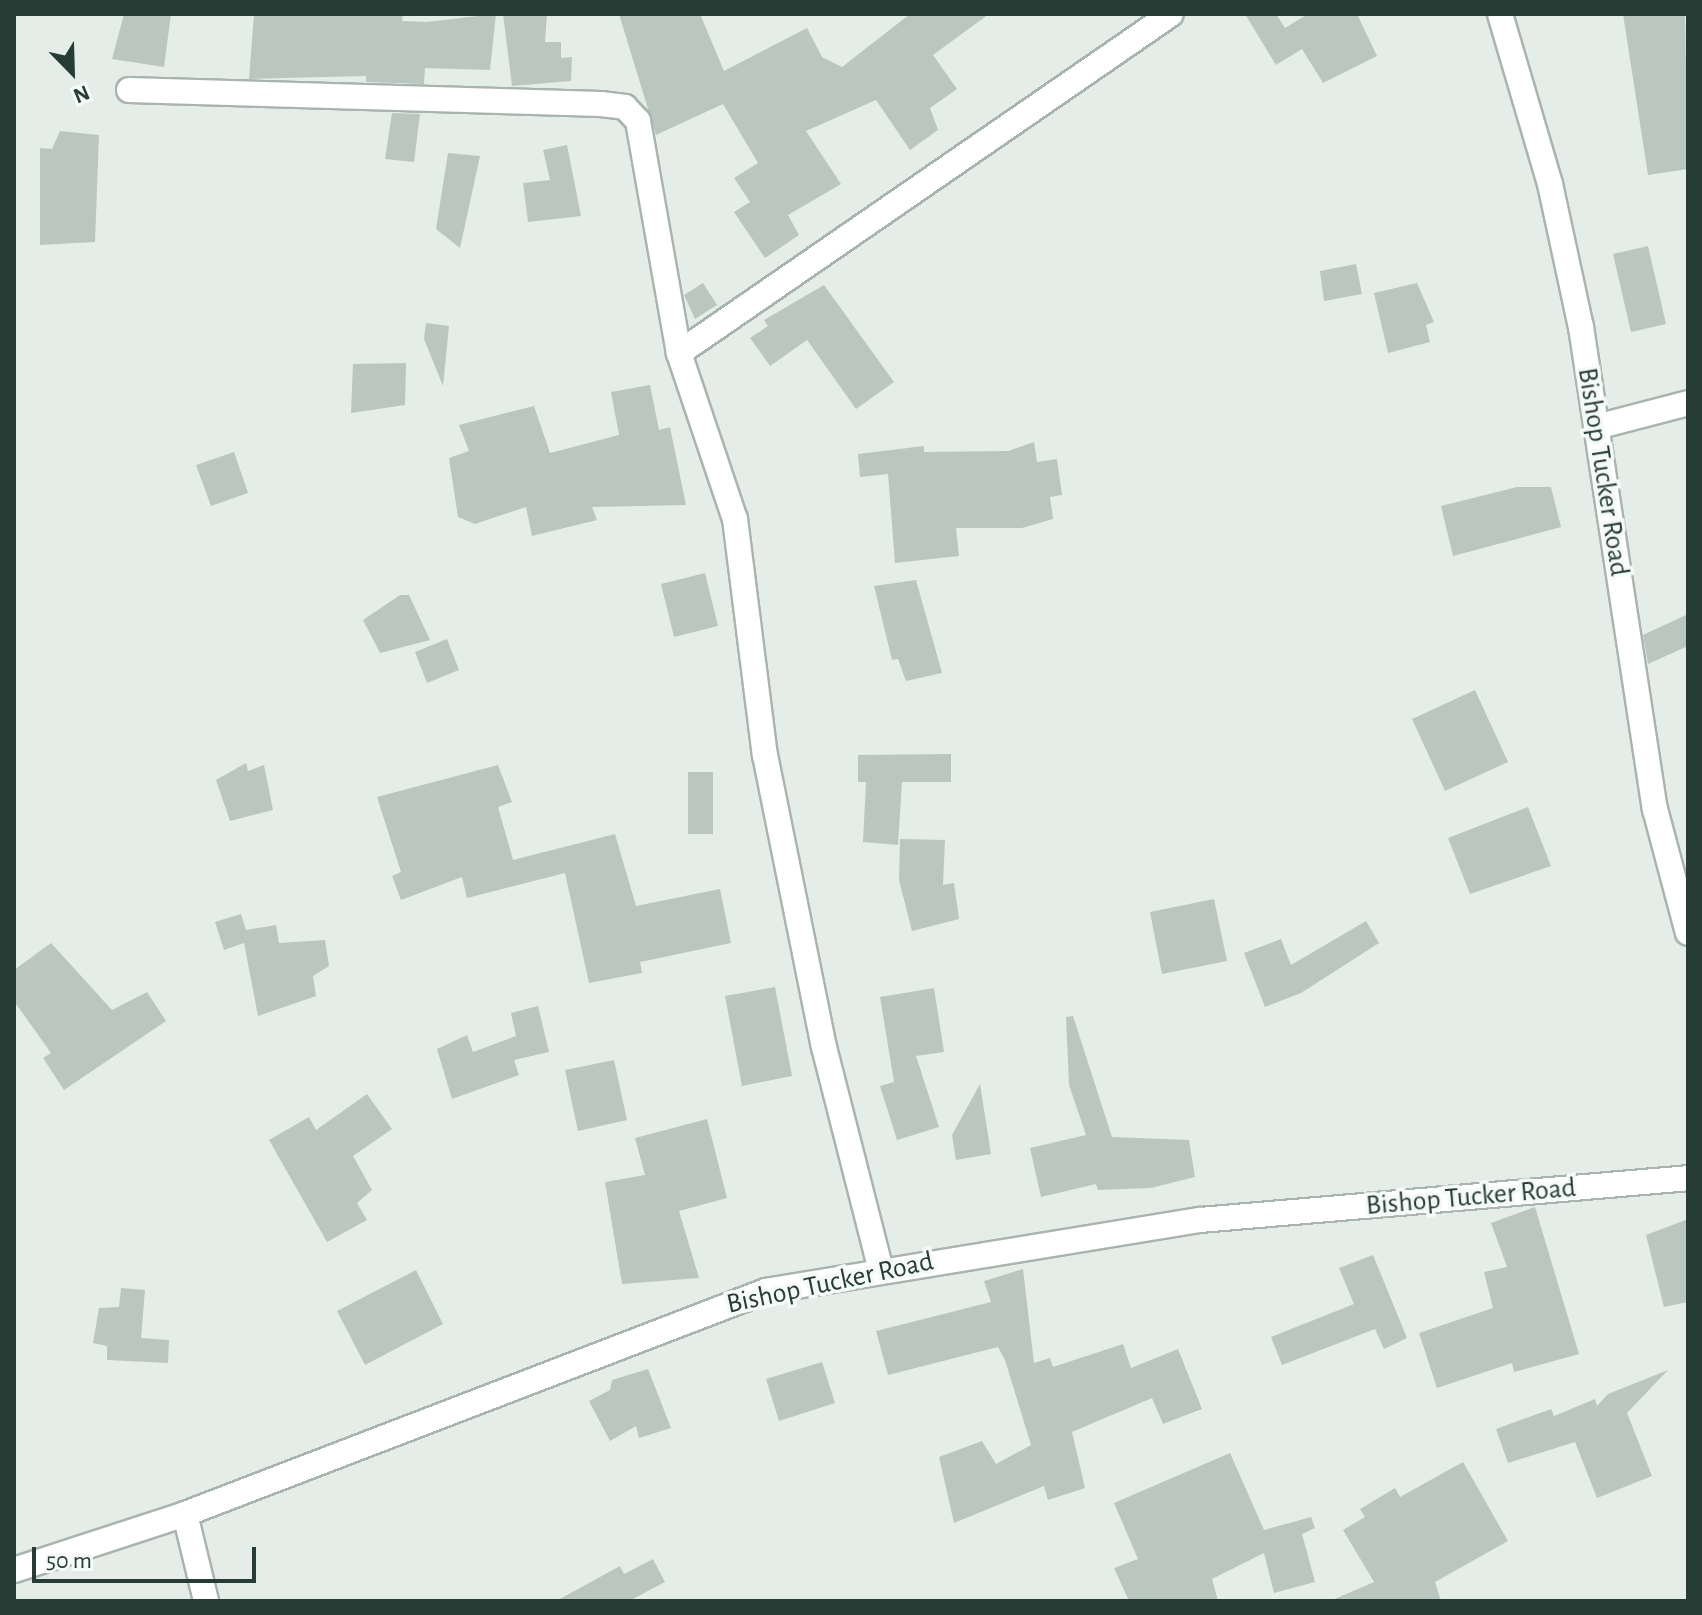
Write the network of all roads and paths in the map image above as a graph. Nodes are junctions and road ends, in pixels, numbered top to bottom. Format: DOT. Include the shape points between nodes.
graph roads {
  1 [pos="1171,14"];
  2 [pos="1500,14"];
  3 [pos="129,90"];
  4 [pos="679,353"];
  5 [pos="1688,403"];
  6 [pos="1596,427"];
  7 [pos="1688,933"];
  8 [pos="1688,1178"];
  9 [pos="881,1270"];
  10 [pos="185,1514"];
  11 [pos="14,1570"];
  12 [pos="206,1601"];
  1 -- 4 [label="main road"];
  2 -- 6 [label="main road, Bishop Tucker Road" via="1550,184"];
  3 -- 4 [label="main road" via="625,107 641,131"];
  4 -- 9 [label="main road" via="735,519 765,755 824,1047"];
  5 -- 6 [label="main road"];
  6 -- 7 [label="main road, Bishop Tucker Road" via="1655,809"];
  8 -- 9 [label="main road, Bishop Tucker Road" via="1200,1220"];
  9 -- 10 [label="main road, Bishop Tucker Road" via="766,1291 670,1321"];
  10 -- 11 [label="main road, Bishop Tucker Road"];
  10 -- 12 [label="main road"];
}
